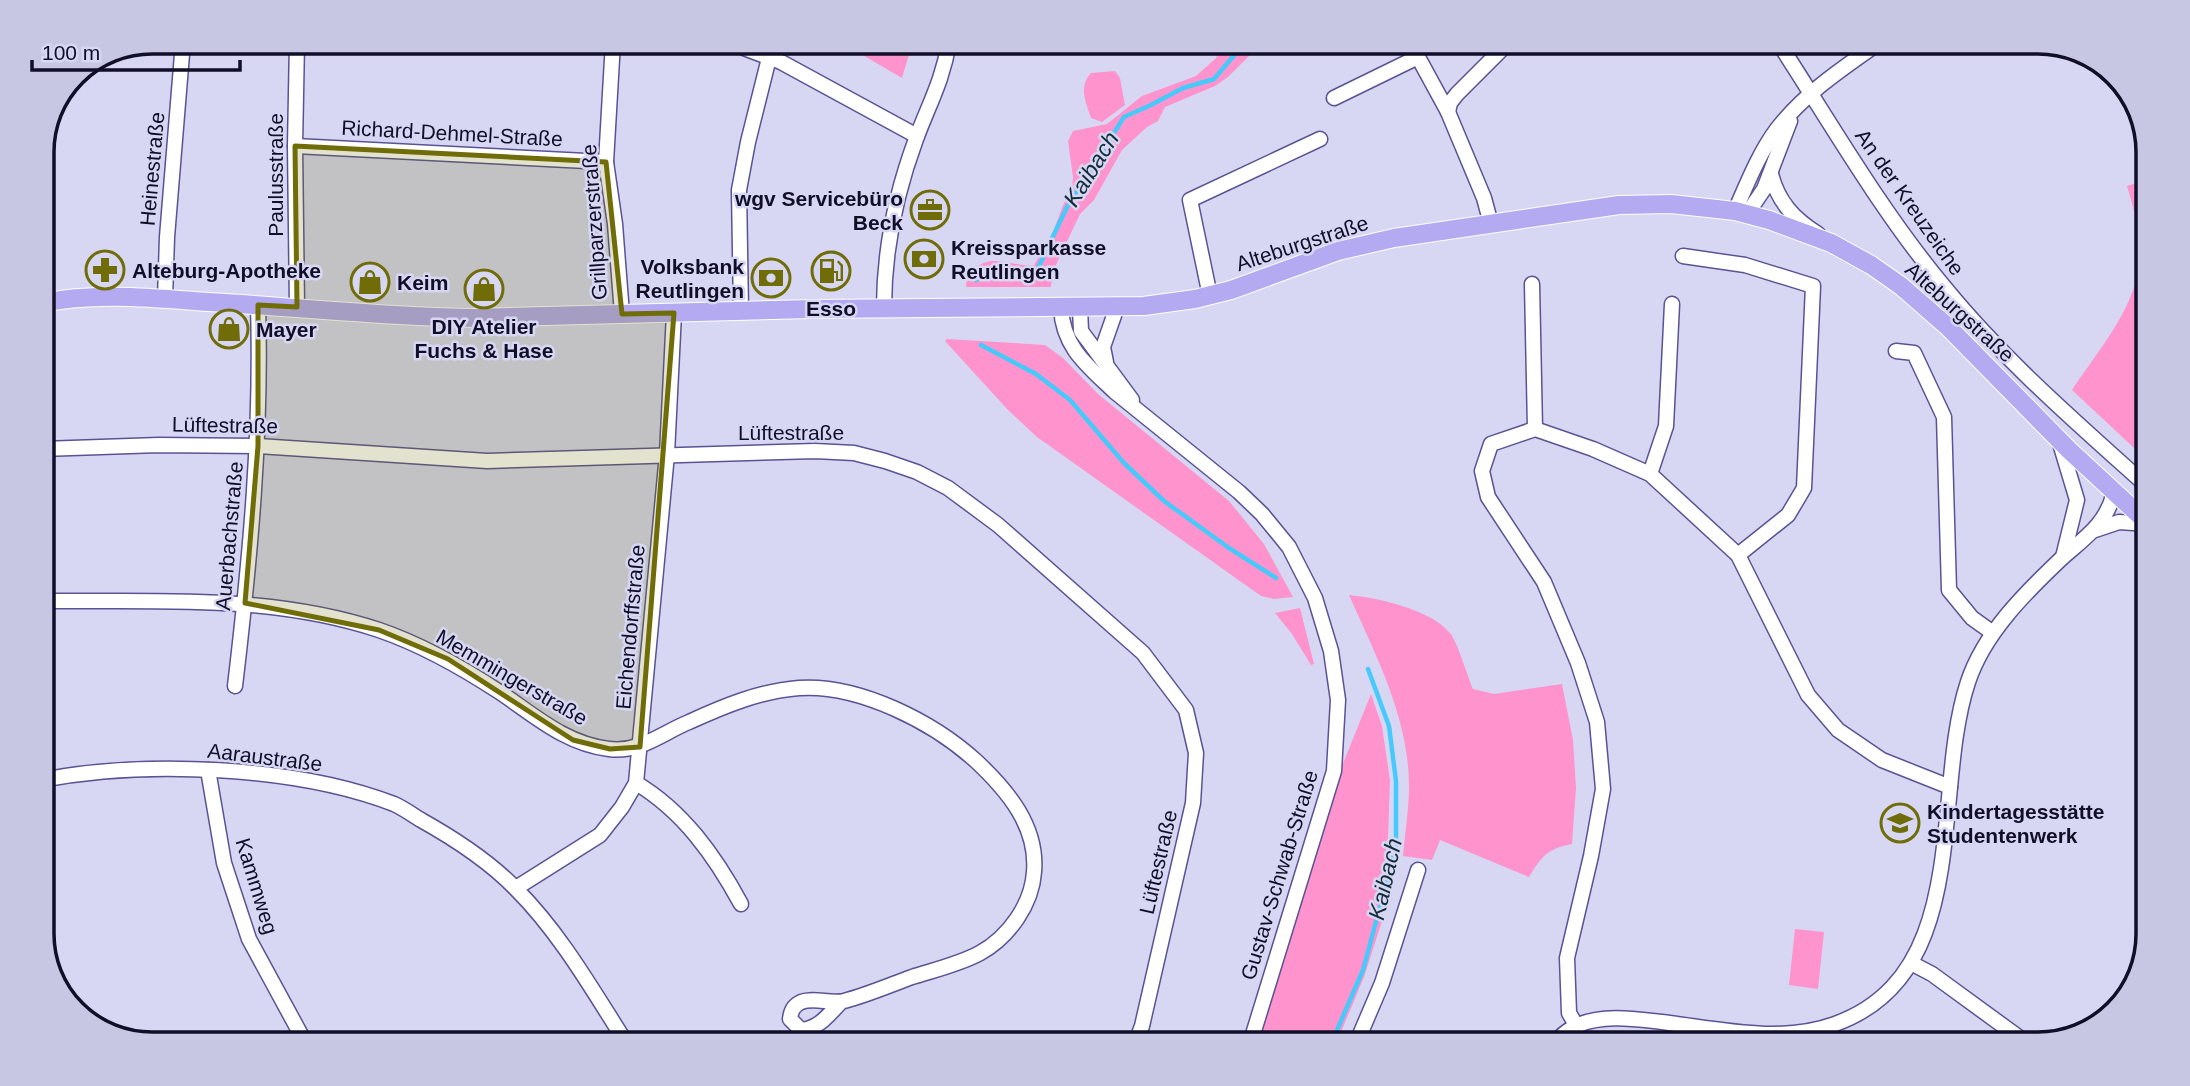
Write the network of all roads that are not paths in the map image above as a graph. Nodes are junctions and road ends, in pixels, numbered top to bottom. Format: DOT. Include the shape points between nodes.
graph roads {
  1 [pos="182,54"];
  2 [pos="297,54"];
  3 [pos="612,54"];
  4 [pos="762,54"];
  5 [pos="771,54"];
  6 [pos="946,54"];
  7 [pos="1496,54"];
  8 [pos="1786,54"];
  9 [pos="1863,54"];
  10 [pos="770,57"];
  11 [pos="1811,92"];
  12 [pos="1334,98"];
  13 [pos="1795,110"];
  14 [pos="1448,112"];
  15 [pos="917,136"];
  16 [pos="1320,139"];
  17 [pos="295,146"];
  18 [pos="606,162"];
  19 [pos="1771,174"];
  20 [pos="1741,213"];
  21 [pos="1491,224"];
  22 [pos="1831,243"];
  23 [pos="1683,256"];
  24 [pos="1532,284"];
  25 [pos="1210,296"];
  26 [pos="165,299"];
  27 [pos="54,301"];
  28 [pos="1672,304"];
  29 [pos="258,305"];
  30 [pos="297,307"];
  31 [pos="1118,307"];
  32 [pos="884,308"];
  33 [pos="1080,308"];
  34 [pos="1061,309"];
  35 [pos="741,311"];
  36 [pos="674,313"];
  37 [pos="622,314"];
  38 [pos="1896,351"];
  39 [pos="1107,367"];
  40 [pos="1141,413"];
  41 [pos="1535,429"];
  42 [pos="2059,439"];
  43 [pos="258,446"];
  44 [pos="54,449"];
  45 [pos="667,454"];
  46 [pos="1650,474"];
  47 [pos="2136,476"];
  48 [pos="2114,492"];
  49 [pos="2136,512"];
  50 [pos="2136,523"];
  51 [pos="2094,531"];
  52 [pos="1738,555"];
  53 [pos="2063,557"];
  54 [pos="54,601"];
  55 [pos="245,603"];
  56 [pos="1993,633"];
  57 [pos="234,686"];
  58 [pos="640,747"];
  59 [pos="208,770"];
  60 [pos="54,777"];
  61 [pos="636,783"];
  62 [pos="1950,787"];
  63 [pos="1418,870"];
  64 [pos="516,888"];
  65 [pos="741,904"];
  66 [pos="1911,963"];
  67 [pos="841,1002"];
  68 [pos="1576,1025"];
  69 [pos="299,1032"];
  70 [pos="619,1032"];
  71 [pos="1140,1032"];
  72 [pos="1254,1032"];
  73 [pos="1361,1032"];
  74 [pos="1568,1032"];
  75 [pos="1743,1032"];
  76 [pos="1822,1032"];
  77 [pos="2012,1032"];
  1 -- 26 [label="street, Heinestraße"];
  2 -- 17 [label="street, Paulusstraße"];
  3 -- 18 [label="street, Grillparzerstraße"];
  4 -- 10 [label="street"];
  5 -- 10 [label="street"];
  6 -- 15 [label="street" via="939,86"];
  7 -- 14 [label="street" via="1457,94"];
  8 -- 11 [label="street, An der Kreuzeiche"];
  9 -- 11 [label="street"];
  10 -- 15 [label="street"];
  10 -- 35 [label="street" via="739,190"];
  11 -- 13 [label="street"];
  11 -- 47 [label="street, An der Kreuzeiche" via="1876,194 1952,297 2046,396"];
  12 -- 14 [label="street" via="1418,57"];
  13 -- 19 [label="street"];
  13 -- 20 [label="street" via="1766,147"];
  14 -- 21 [label="street"];
  15 -- 32 [label="street" via="886,251"];
  16 -- 25 [label="street, Alteburgstraße" via="1190,200"];
  17 -- 18 [label="street, Richard-Dehmel-Straße"];
  17 -- 30 [label="street, Paulusstraße"];
  18 -- 37 [label="street, Grillparzerstraße"];
  19 -- 20 [label="street"];
  19 -- 22 [label="street" via="1787,209"];
  20 -- 21 [label="main road, Alteburgstraße" via="1681,205 1619,205"];
  20 -- 22 [label="main road, Alteburgstraße"];
  21 -- 25 [label="main road, Alteburgstraße" via="1361,245"];
  22 -- 42 [label="main road, Alteburgstraße" via="1871,265 1929,309"];
  23 -- 52 [label="street" via="1745,265 1813,286 1804,488 1788,515"];
  24 -- 41 [label="street"];
  25 -- 31 [label="main road, Alteburgstraße"];
  26 -- 27 [label="main road, Alteburgstraße"];
  26 -- 29 [label="main road, Alteburgstraße"];
  28 -- 46 [label="street" via="1666,426"];
  29 -- 30 [label="main road, Alteburgstraße"];
  29 -- 43 [label="street, Auerbachstraße"];
  30 -- 37 [label="main road, Alteburgstraße" via="456,317"];
  31 -- 33 [label="main road, Alteburgstraße"];
  31 -- 39 [label="street" via="1103,347"];
  32 -- 34 [label="main road, Alteburgstraße"];
  32 -- 35 [label="main road, Alteburgstraße"];
  33 -- 34 [label="main road, Alteburgstraße"];
  33 -- 39 [label="street, Gustav-Schwab-Straße" via="1081,331"];
  34 -- 40 [label="street, Gustav-Schwab-Straße" via="1064,332 1073,350"];
  35 -- 36 [label="main road, Alteburgstraße"];
  36 -- 37 [label="main road, Alteburgstraße"];
  36 -- 45 [label="street, Eichendorffstraße"];
  38 -- 56 [label="street" via="1914,353 1944,417 1949,590 1972,618"];
  39 -- 40 [label="street, Gustav-Schwab-Straße"];
  40 -- 72 [label="street, Gustav-Schwab-Straße" via="1239,492 1289,547 1315,598 1331,651 1338,700 1334,771"];
  41 -- 46 [label="street"];
  41 -- 68 [label="street" via="1490,444 1482,471 1488,497 1545,582 1597,722 1603,789 1567,958 1569,1013"];
  42 -- 48 [label="main road, Alteburgstraße"];
  42 -- 53 [label="street" via="2077,500"];
  43 -- 44 [label="street, Lüftestraße"];
  43 -- 45 [label="street, Lüftestraße" via="487,461"];
  43 -- 55 [label="street, Auerbachstraße"];
  45 -- 58 [label="street, Eichendorffstraße"];
  45 -- 71 [label="street, Lüftestraße" via="815,450 854,453 917,472 948,488 998,525 1143,653 1167,682 1186,710 1196,753 1193,803"];
  46 -- 52 [label="street"];
  48 -- 49 [label="main road, Alteburgstraße"];
  48 -- 51 [label="street" via="2106,516"];
  50 -- 51 [label="street" via="2119,522"];
  51 -- 53 [label="street"];
  52 -- 62 [label="street" via="1808,695 1838,730 1882,760"];
  53 -- 56 [label="street"];
  54 -- 55 [label="street, Memmingerstraße"];
  55 -- 57 [label="street, Auerbachstraße"];
  55 -- 58 [label="street, Memmingerstraße" via="379,630 448,659 573,740 610,749"];
  56 -- 62 [label="street" via="1963,700"];
  58 -- 61 [label="street, Eichendorffstraße"];
  58 -- 67 [label="street, Memmingerstraße" via="744,699 803,688 844,693 915,719 968,755 1022,813 1032,842 1034,873 1027,902 1008,932 980,954"];
  59 -- 60 [label="street, Aaraustraße" via="140,769"];
  59 -- 64 [label="street, Aaraustraße" via="311,781 395,805 458,841"];
  59 -- 69 [label="street, Kammweg" via="224,863 249,939"];
  61 -- 64 [label="street, Eichendorffstraße" via="600,835"];
  61 -- 65 [label="street" via="686,822"];
  62 -- 66 [label="street" via="1940,881"];
  63 -- 73 [label="street"];
  64 -- 70 [label="street, Aaraustraße" via="571,956"];
  66 -- 76 [label="street" via="1877,1002"];
  66 -- 77 [label="street"];
  68 -- 74 [label="street"];
  68 -- 75 [label="street" via="1628,1019"];
}
